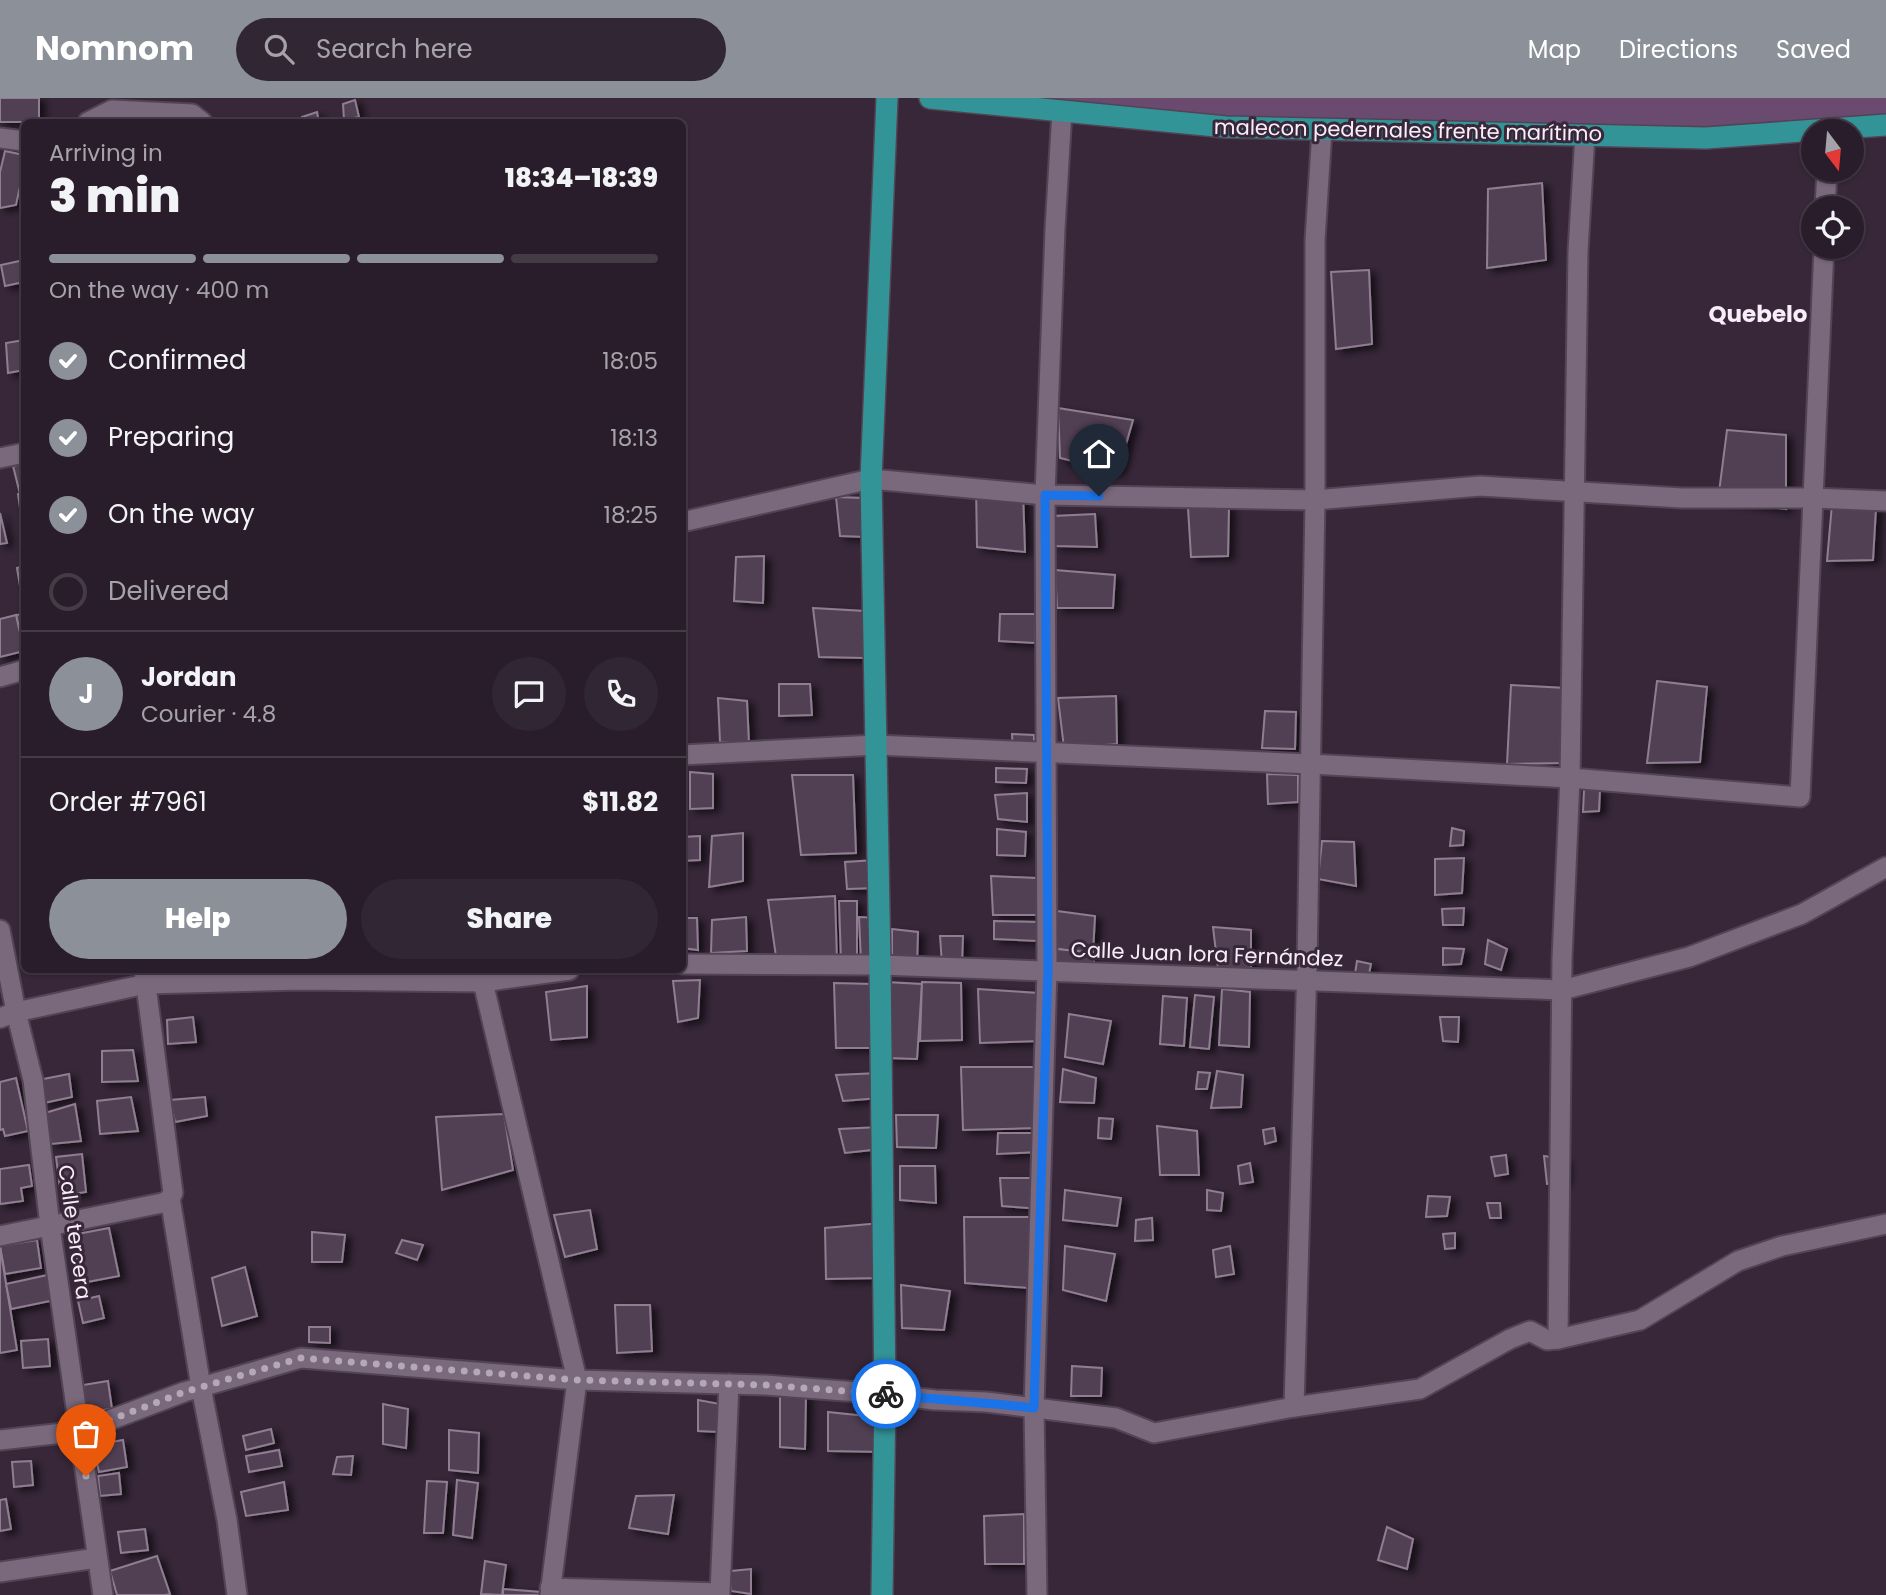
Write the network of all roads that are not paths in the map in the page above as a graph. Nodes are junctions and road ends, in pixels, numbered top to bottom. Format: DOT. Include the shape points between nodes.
graph roads {
  1 [pos="887,98"];
  2 [pos="930,98"];
  3 [pos="1062,111"];
  4 [pos="94,119"];
  5 [pos="198,119"];
  6 [pos="1886,125"];
  7 [pos="1864,127"];
  8 [pos="1322,130"];
  9 [pos="1801,132"];
  10 [pos="1585,135"];
  11 [pos="0,138"];
  12 [pos="21,141"];
  13 [pos="1823,259"];
  14 [pos="21,454"];
  15 [pos="0,458"];
  16 [pos="871,480"];
  17 [pos="1575,491"];
  18 [pos="1045,495"];
  19 [pos="1813,498"];
  20 [pos="1315,500"];
  21 [pos="1886,501"];
  22 [pos="686,521"];
  23 [pos="21,671"];
  24 [pos="0,677"];
  25 [pos="876,745"];
  26 [pos="1047,752"];
  27 [pos="686,755"];
  28 [pos="1310,764"];
  29 [pos="1570,778"];
  30 [pos="1886,867"];
  31 [pos="0,930"];
  32 [pos="686,964"];
  33 [pos="880,965"];
  34 [pos="1048,970"];
  35 [pos="526,973"];
  36 [pos="301,975"];
  37 [pos="483,976"];
  38 [pos="145,977"];
  39 [pos="1562,990"];
  40 [pos="8,1015"];
  41 [pos="170,1198"];
  42 [pos="1886,1224"];
  43 [pos="50,1227"];
  44 [pos="0,1236"];
  45 [pos="1558,1339"];
  46 [pos="578,1380"];
  47 [pos="729,1384"];
  48 [pos="201,1387"];
  49 [pos="885,1394"];
  50 [pos="1034,1408"];
  51 [pos="1294,1408"];
  52 [pos="81,1431"];
  53 [pos="0,1440"];
  54 [pos="96,1550"];
  55 [pos="0,1572"];
  56 [pos="550,1591"];
  57 [pos="103,1595"];
  58 [pos="237,1595"];
  59 [pos="882,1595"];
  60 [pos="1037,1595"];
  1 -- 16 [label="main road"];
  2 -- 3 [label="main road, malecon pedernales frente marítimo"];
  3 -- 8 [label="main road, malecon pedernales frente marítimo" via="1226,127"];
  3 -- 18 [label="street"];
  4 -- 5 [label="street" via="112,110 192,114"];
  6 -- 7 [label="main road, malecon pedernales frente marítimo"];
  8 -- 10 [label="main road, malecon pedernales frente marítimo"];
  8 -- 20 [label="street" via="1315,240"];
  9 -- 10 [label="main road, malecon pedernales frente marítimo" via="1706,138"];
  10 -- 17 [label="street" via="1578,251"];
  11 -- 12 [label="street"];
  13 -- 19 [label="street"];
  14 -- 15 [label="street"];
  16 -- 18 [label="street"];
  16 -- 22 [label="street"];
  16 -- 25 [label="main road"];
  17 -- 19 [label="street" via="1682,498"];
  17 -- 20 [label="street" via="1480,486"];
  17 -- 29 [label="street"];
  18 -- 20 [label="street"];
  18 -- 26 [label="street"];
  19 -- 21 [label="street"];
  19 -- 29 [label="street" via="1800,797"];
  20 -- 28 [label="street"];
  23 -- 24 [label="street"];
  25 -- 26 [label="street"];
  25 -- 27 [label="street"];
  25 -- 33 [label="main road"];
  26 -- 28 [label="street"];
  26 -- 34 [label="street"];
  28 -- 29 [label="street"];
  28 -- 51 [label="street"];
  29 -- 39 [label="street"];
  30 -- 39 [label="street, Calle Juan lora Fernández" via="1802,914 1689,957"];
  31 -- 40 [label="street, Calle tercera"];
  32 -- 33 [label="street, Calle Juan lora Fernández"];
  33 -- 34 [label="street, Calle Juan lora Fernández"];
  33 -- 49 [label="main road"];
  34 -- 39 [label="street, Calle Juan lora Fernández"];
  34 -- 50 [label="street"];
  35 -- 37 [label="street"];
  36 -- 37 [label="street"];
  36 -- 38 [label="street"];
  37 -- 46 [label="street"];
  38 -- 40 [label="street"];
  38 -- 41 [label="street" via="173,1193"];
  39 -- 45 [label="street"];
  40 -- 43 [label="street, Calle tercera" via="33,1080"];
  41 -- 43 [label="street"];
  41 -- 48 [label="street"];
  42 -- 45 [label="street" via="1782,1246 1738,1261 1640,1320"];
  43 -- 44 [label="street"];
  43 -- 52 [label="street, Calle tercera"];
  45 -- 51 [label="street" via="1547,1340 1530,1331 1420,1389"];
  46 -- 47 [label="street"];
  46 -- 48 [label="street" via="301,1358"];
  46 -- 56 [label="street"];
  47 -- 49 [label="street"];
  47 -- 56 [label="street" via="720,1593"];
  48 -- 52 [label="street"];
  48 -- 58 [label="street"];
  49 -- 50 [label="street"];
  49 -- 59 [label="main road"];
  50 -- 51 [label="street" via="1116,1418 1154,1433"];
  50 -- 60 [label="street"];
  52 -- 53 [label="street"];
  52 -- 54 [label="street, Calle tercera"];
  54 -- 55 [label="street"];
  54 -- 57 [label="street"];
}
